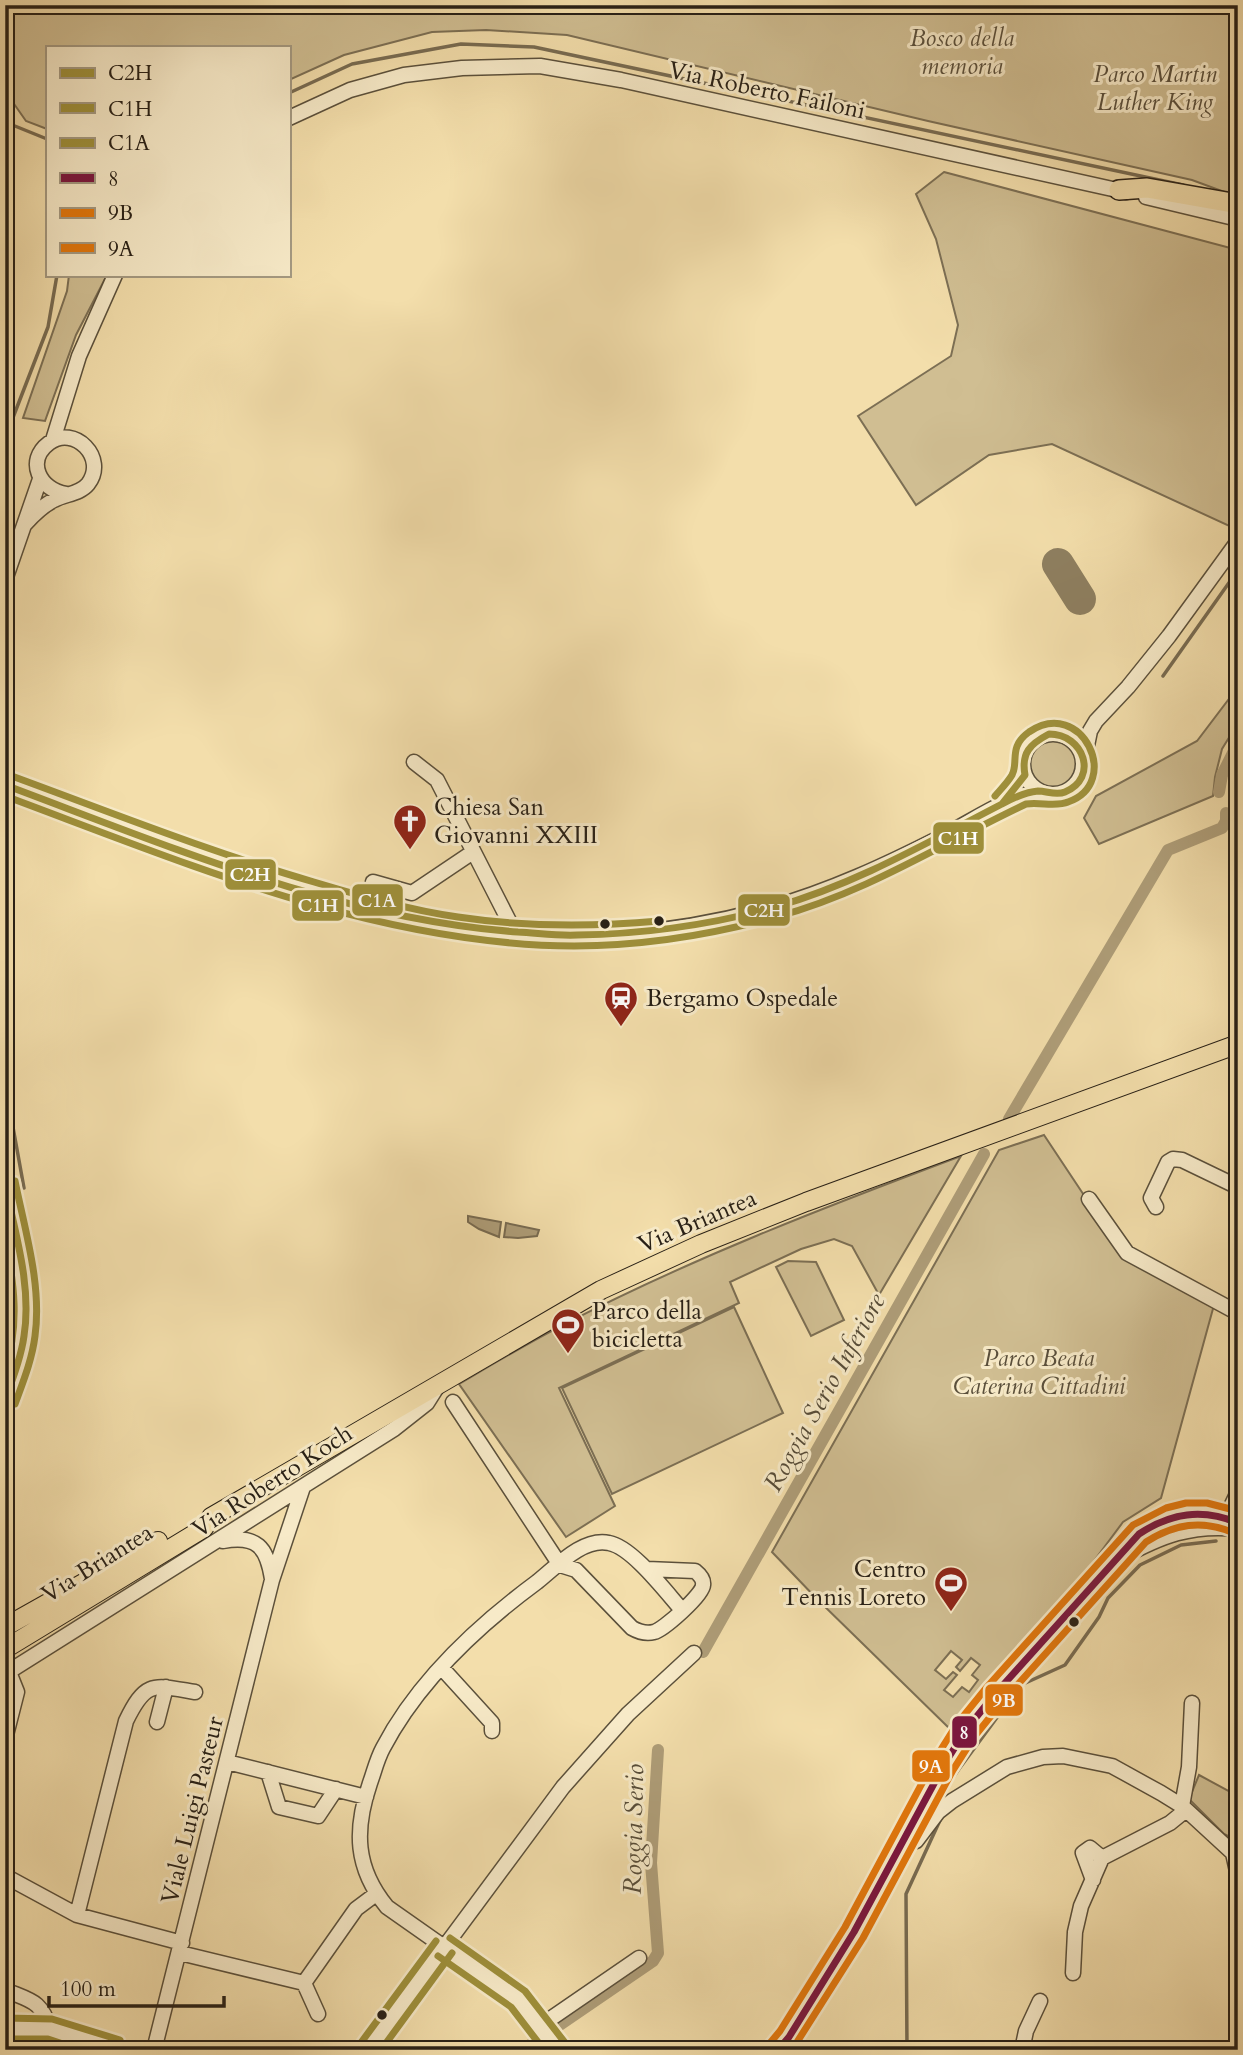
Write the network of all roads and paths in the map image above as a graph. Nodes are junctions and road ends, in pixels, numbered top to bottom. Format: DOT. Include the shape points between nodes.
graph roads {
  1 [pos="290,118"];
  2 [pos="1119,190"];
  3 [pos="1238,204"];
  4 [pos="1238,219"];
  5 [pos="115,276"];
  6 [pos="53,440"];
  7 [pos="40,479"];
  8 [pos="66,494"];
  9 [pos="25,524"];
  10 [pos="1238,541"];
  11 [pos="5,580"];
  12 [pos="1096,721"];
  13 [pos="1066,736"];
  14 [pos="1084,760"];
  15 [pos="414,762"];
  16 [pos="1025,775"];
  17 [pos="5,785"];
  18 [pos="1039,791"];
  19 [pos="1002,804"];
  20 [pos="473,852"];
  21 [pos="373,882"];
  22 [pos="508,933"];
  23 [pos="1238,1044"];
  24 [pos="5,1183"];
  25 [pos="1238,1187"];
  26 [pos="1089,1199"];
  27 [pos="1156,1207"];
  28 [pos="1238,1313"];
  29 [pos="440,1382"];
  30 [pos="5,1400"];
  31 [pos="453,1402"];
  32 [pos="303,1487"];
  33 [pos="1238,1492"];
  34 [pos="211,1517"];
  35 [pos="1231,1525"];
  36 [pos="219,1542"];
  37 [pos="1117,1560"];
  38 [pos="560,1565"];
  39 [pos="647,1569"];
  40 [pos="272,1580"];
  41 [pos="682,1610"];
  42 [pos="5,1627"];
  43 [pos="5,1649"];
  44 [pos="694,1653"];
  45 [pos="440,1667"];
  46 [pos="7,1673"];
  47 [pos="166,1687"];
  48 [pos="195,1692"];
  49 [pos="1192,1703"];
  50 [pos="157,1722"];
  51 [pos="492,1731"];
  52 [pos="5,1739"];
  53 [pos="227,1762"];
  54 [pos="268,1772"];
  55 [pos="336,1789"];
  56 [pos="366,1797"];
  57 [pos="1184,1808"];
  58 [pos="901,1845"];
  59 [pos="1236,1853"];
  60 [pos="1238,1875"];
  61 [pos="5,1876"];
  62 [pos="376,1894"];
  63 [pos="77,1915"];
  64 [pos="181,1948"];
  65 [pos="440,1953"];
  66 [pos="639,1958"];
  67 [pos="1073,1973"];
  68 [pos="304,1983"];
  69 [pos="5,1990"];
  70 [pos="1040,2001"];
  71 [pos="318,2014"];
  72 [pos="540,2026"];
  73 [pos="5,2029"];
  74 [pos="51,2029"];
  75 [pos="554,2045"];
  76 [pos="117,2050"];
  77 [pos="154,2050"];
  78 [pos="369,2050"];
  79 [pos="778,2050"];
  80 [pos="1022,2050"];
  1 -- 2 [label="street, Via Roberto Failoni" via="350,90 404,75 540,66"];
  2 -- 3 [label="highway" via="1147,188"];
  2 -- 4 [label="street, Via Roberto Failoni"];
  5 -- 6 [label="street" via="79,356"];
  6 -- 7 [label="street" via="38,457"];
  6 -- 8 [label="street" via="63,437 81,442 94,464 88,484"];
  7 -- 8 [label="street" via="55,493"];
  7 -- 9 [label="street"];
  8 -- 9 [label="street" via="38,509"];
  9 -- 11 [label="street"];
  10 -- 12 [label="street" via="1169,636"];
  12 -- 13 [label="street"];
  12 -- 14 [label="street"];
  13 -- 14 [label="street"];
  13 -- 16 [label="street" via="1042,736 1028,746 1023,760"];
  14 -- 18 [label="street" via="1080,778 1067,791"];
  15 -- 20 [label="street" via="437,780"];
  16 -- 18 [label="street"];
  16 -- 19 [label="street"];
  17 -- 22 [label="street" via="261,878 375,910"];
  18 -- 19 [label="street"];
  19 -- 22 [label="street" via="858,877 773,907 673,929 608,935"];
  20 -- 21 [label="street" via="412,893"];
  20 -- 22 [label="street" via="509,921"];
  23 -- 29 [label="main road, Via Briantea" via="701,1244 601,1290"];
  24 -- 30 [label="street" via="25,1297 25,1333"];
  25 -- 27 [label="street" via="1173,1159 1151,1198"];
  26 -- 28 [label="street" via="1127,1253"];
  29 -- 32 [label="street, Via Roberto Koch" via="427,1403 394,1429"];
  29 -- 34 [label="main road, Via Briantea"];
  31 -- 38 [label="street"];
  32 -- 36 [label="street, Via Roberto Koch"];
  32 -- 40 [label="street, Viale Luigi Pasteur"];
  33 -- 35 [label="street"];
  34 -- 42 [label="main road, Via Briantea" via="199,1517"];
  34 -- 43 [label="main road, Via Briantea" via="204,1528"];
  35 -- 37 [label="street" via="1187,1525"];
  35 -- 37 [label="street" via="1201,1514 1167,1518 1140,1533"];
  36 -- 40 [label="street" via="255,1542 267,1556"];
  36 -- 46 [label="street, Via Roberto Koch"];
  37 -- 58 [label="street" via="965,1731"];
  38 -- 39 [label="street" via="592,1543 608,1542"];
  38 -- 41 [label="street" via="576,1570 637,1631 660,1630"];
  38 -- 45 [label="street" via="503,1608"];
  39 -- 41 [label="street"];
  39 -- 41 [label="street" via="698,1573 703,1588"];
  40 -- 53 [label="street, Viale Luigi Pasteur"];
  44 -- 65 [label="street" via="628,1714 572,1776"];
  45 -- 51 [label="street" via="492,1723"];
  45 -- 56 [label="street" via="400,1717 382,1750"];
  46 -- 52 [label="street, Via Roberto Koch" via="17,1692"];
  47 -- 48 [label="street"];
  47 -- 50 [label="street"];
  47 -- 63 [label="street" via="157,1686 138,1696 126,1721"];
  49 -- 57 [label="street"];
  53 -- 54 [label="street"];
  53 -- 64 [label="street, Viale Luigi Pasteur"];
  54 -- 55 [label="street"];
  54 -- 55 [label="street" via="279,1807 318,1816"];
  55 -- 56 [label="street"];
  56 -- 62 [label="street" via="360,1850"];
  57 -- 58 [label="street" via="1112,1766 1063,1756 1043,1757 1007,1767 952,1801 937,1812 916,1841"];
  57 -- 59 [label="street"];
  57 -- 67 [label="street" via="1170,1823 1102,1858 1081,1906"];
  58 -- 79 [label="street" via="854,1932"];
  59 -- 60 [label="street"];
  61 -- 63 [label="street"];
  62 -- 65 [label="street"];
  62 -- 68 [label="street" via="355,1909"];
  63 -- 64 [label="street"];
  64 -- 68 [label="street"];
  64 -- 77 [label="street, Viale Luigi Pasteur"];
  65 -- 72 [label="street" via="517,1999"];
  65 -- 78 [label="street"];
  66 -- 72 [label="street"];
  68 -- 71 [label="street"];
  69 -- 74 [label="street" via="40,2006"];
  70 -- 80 [label="street"];
  72 -- 75 [label="street"];
  73 -- 74 [label="street"];
  74 -- 76 [label="street"];
}
